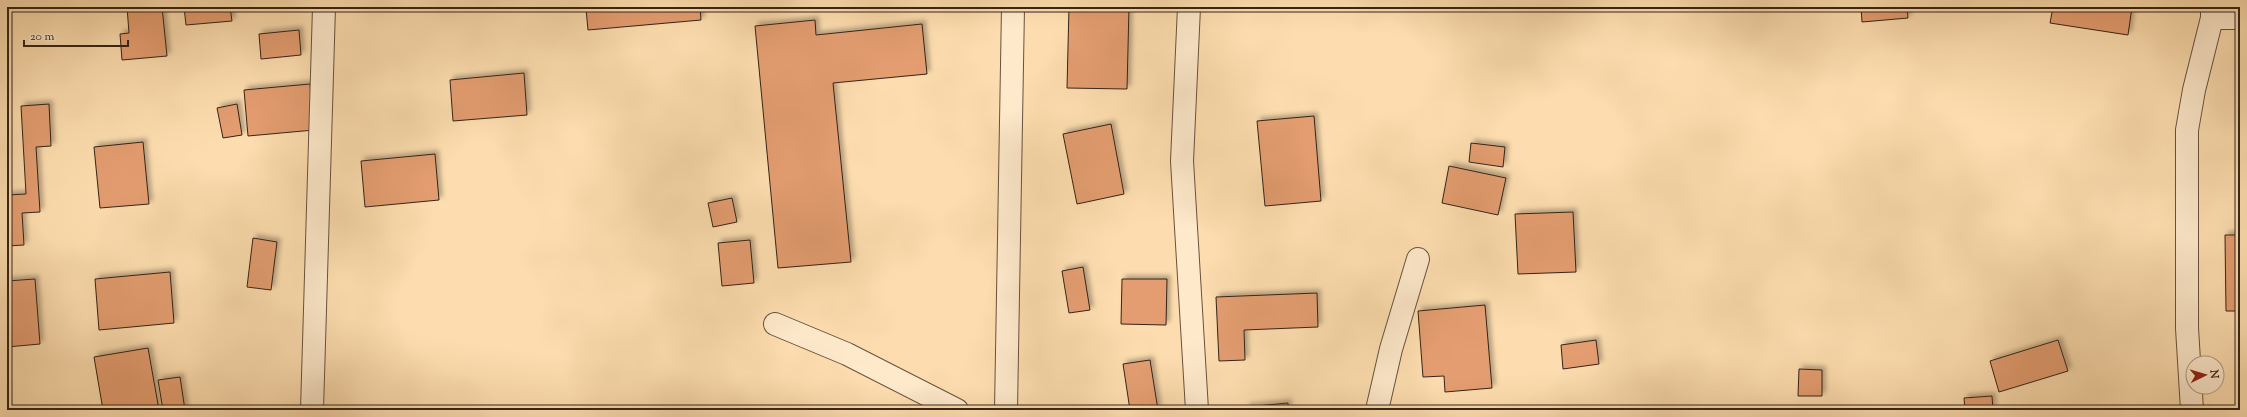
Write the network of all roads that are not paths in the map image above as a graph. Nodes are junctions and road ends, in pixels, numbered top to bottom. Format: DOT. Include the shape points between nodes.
graph roads {
  1 [pos="324,7"];
  2 [pos="1013,7"];
  3 [pos="1188,7"];
  4 [pos="2212,13"];
  5 [pos="2240,18"];
  6 [pos="1418,260"];
  7 [pos="775,324"];
  8 [pos="312,410"];
  9 [pos="957,410"];
  10 [pos="1006,410"];
  11 [pos="1197,410"];
  12 [pos="1377,410"];
  13 [pos="2192,410"];
  1 -- 8 [label="street"];
  2 -- 10 [label="street"];
  3 -- 11 [label="street" via="1182,161"];
  4 -- 5 [label="street"];
  4 -- 13 [label="street" via="2187,130 2187,328"];
  6 -- 12 [label="street" via="1391,349"];
  7 -- 9 [label="street" via="847,354"];
}
